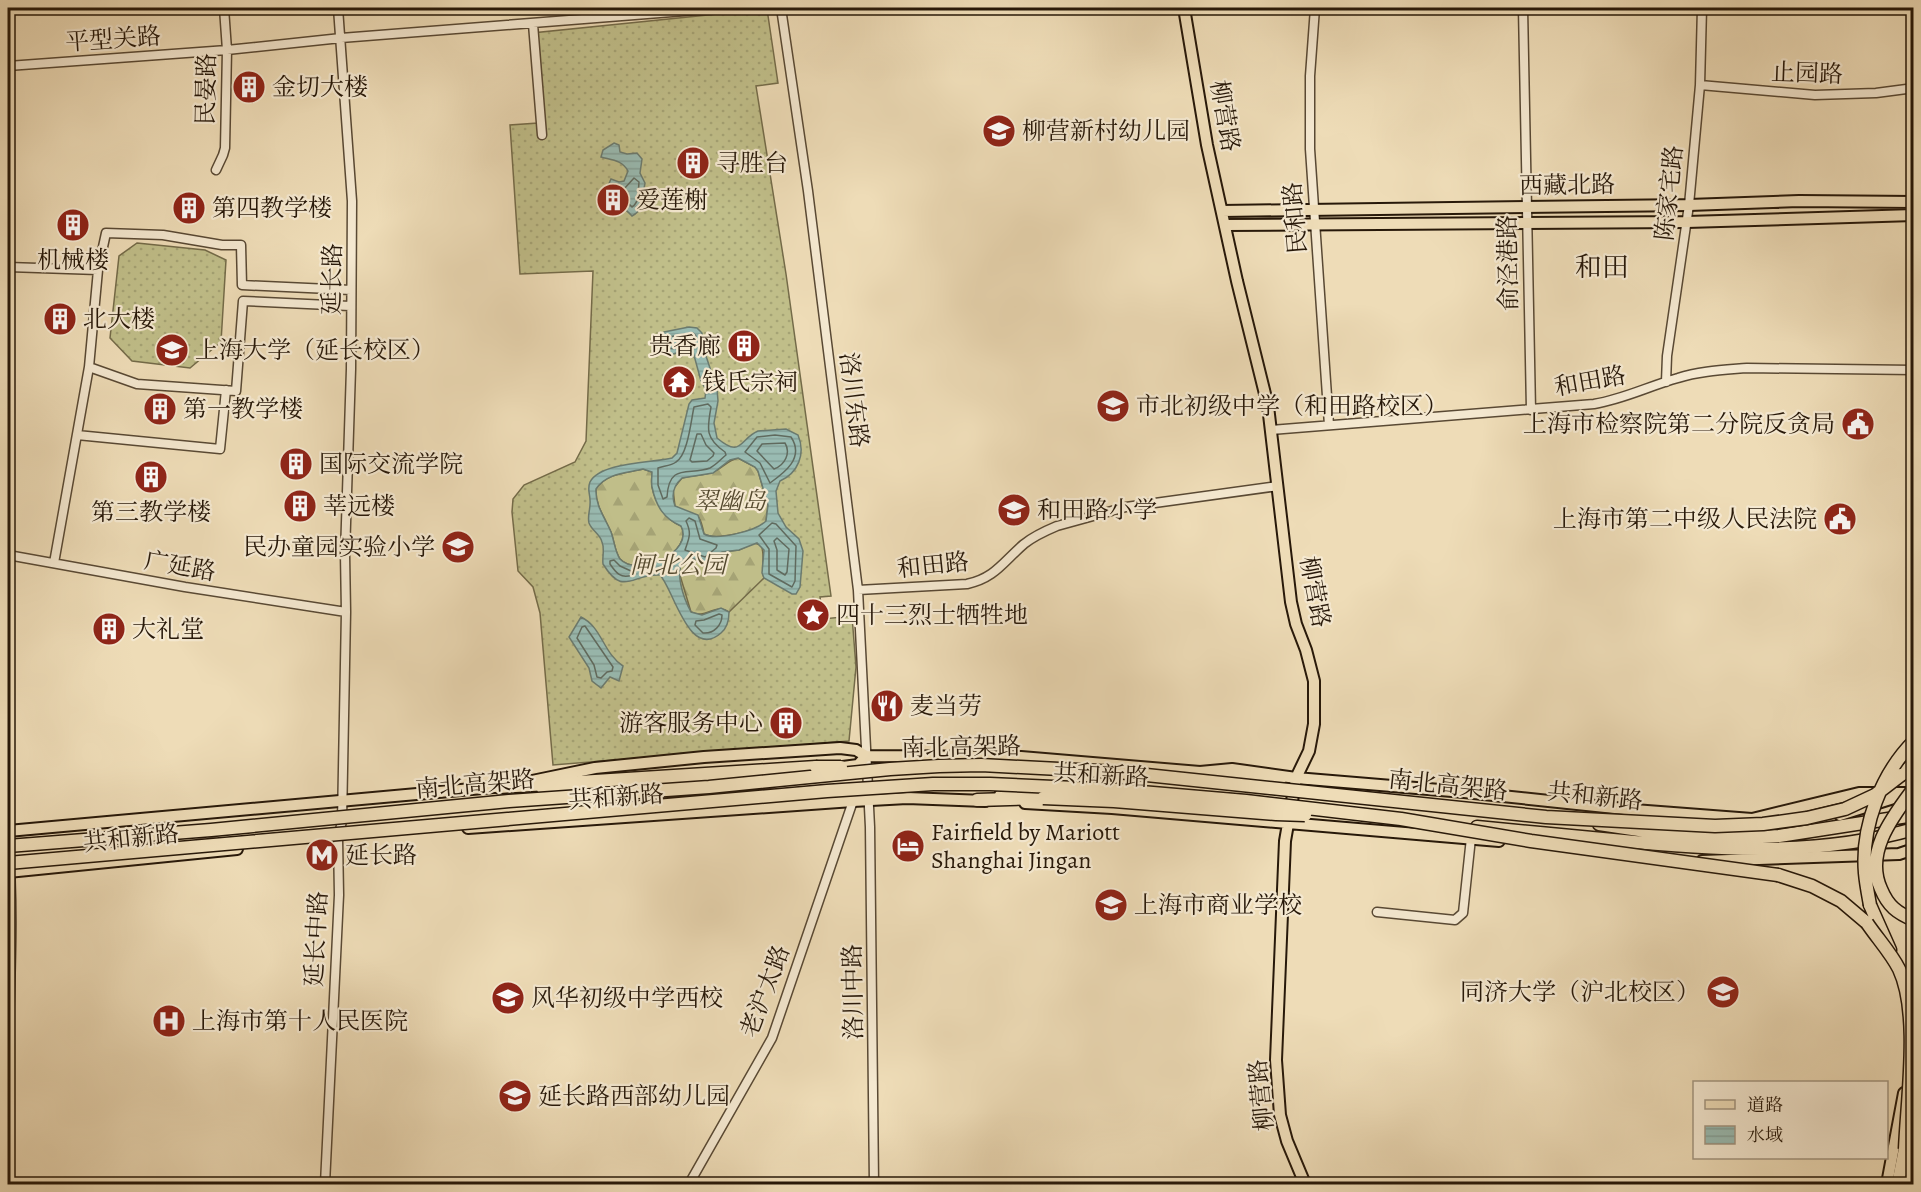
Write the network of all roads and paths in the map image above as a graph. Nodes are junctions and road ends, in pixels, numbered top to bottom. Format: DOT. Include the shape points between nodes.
graph roads {
  1 [pos="224,8"];
  2 [pos="338,8"];
  3 [pos="723,8"];
  4 [pos="781,8"];
  5 [pos="1184,8"];
  6 [pos="1315,8"];
  7 [pos="1523,8"];
  8 [pos="1702,8"];
  9 [pos="533,24"];
  10 [pos="341,38"];
  11 [pos="227,51"];
  12 [pos="8,66"];
  13 [pos="1700,85"];
  14 [pos="1914,88"];
  15 [pos="542,135"];
  16 [pos="216,170"];
  17 [pos="1914,202"];
  18 [pos="1689,204"];
  19 [pos="1527,207"];
  20 [pos="1314,209"];
  21 [pos="1222,211"];
  22 [pos="1914,215"];
  23 [pos="1687,222"];
  24 [pos="1526,223"];
  25 [pos="1225,225"];
  26 [pos="1316,225"];
  27 [pos="8,267"];
  28 [pos="98,270"];
  29 [pos="242,285"];
  30 [pos="351,290"];
  31 [pos="243,301"];
  32 [pos="351,306"];
  33 [pos="89,367"];
  34 [pos="1914,370"];
  35 [pos="1666,382"];
  36 [pos="226,390"];
  37 [pos="1531,410"];
  38 [pos="1329,425"];
  39 [pos="1272,430"];
  40 [pos="77,435"];
  41 [pos="1278,486"];
  42 [pos="8,555"];
  43 [pos="54,563"];
  44 [pos="858,590"];
  45 [pos="346,612"];
  46 [pos="1914,741"];
  47 [pos="867,756"];
  48 [pos="1914,763"];
  49 [pos="890,769"];
  50 [pos="1295,782"];
  51 [pos="499,787"];
  52 [pos="1912,791"];
  53 [pos="869,800"];
  54 [pos="977,800"];
  55 [pos="853,801"];
  56 [pos="342,802"];
  57 [pos="1634,810"];
  58 [pos="1352,813"];
  59 [pos="1914,815"];
  60 [pos="1289,817"];
  61 [pos="1546,817"];
  62 [pos="1401,819"];
  63 [pos="1752,819"];
  64 [pos="1652,823"];
  65 [pos="1782,827"];
  66 [pos="1914,829"];
  67 [pos="8,831"];
  68 [pos="1471,838"];
  69 [pos="338,839"];
  70 [pos="1545,841"];
  71 [pos="8,844"];
  72 [pos="1914,849"];
  73 [pos="8,868"];
  74 [pos="1377,912"];
  75 [pos="1914,920"];
  76 [pos="1898,969"];
  77 [pos="8,989"];
  78 [pos="1914,1020"];
  79 [pos="8,1064"];
  80 [pos="1914,1097"];
  81 [pos="1898,1130"];
  82 [pos="1914,1132"];
  83 [pos="1905,1149"];
  84 [pos="1914,1178"];
  85 [pos="325,1185"];
  86 [pos="689,1185"];
  87 [pos="874,1185"];
  88 [pos="1305,1185"];
  89 [pos="1887,1185"];
  90 [pos="1898,1185"];
  91 [pos="1912,1185"];
  1 -- 11 [label="street, 民晏路"];
  2 -- 10 [label="street, 延长路"];
  3 -- 9 [label="street, 平型关路"];
  4 -- 44 [label="street, 洛川东路"];
  5 -- 21 [label="main road, 柳营路"];
  6 -- 20 [label="street, 民和路" via="1309,122"];
  7 -- 19 [label="street, 俞泾港路"];
  8 -- 13 [label="street, 陈家宅路"];
  9 -- 10 [label="street, 平型关路"];
  9 -- 15 [label="street"];
  10 -- 11 [label="street, 平型关路"];
  10 -- 30 [label="street, 延长路" via="352,201"];
  11 -- 12 [label="street, 平型关路"];
  11 -- 16 [label="street, 民晏路" via="225,148"];
  13 -- 14 [label="street, 止园路" via="1815,95"];
  13 -- 18 [label="street, 陈家宅路"];
  17 -- 18 [label="main road, 西藏北路"];
  18 -- 19 [label="main road, 西藏北路"];
  18 -- 23 [label="street, 陈家宅路"];
  19 -- 20 [label="main road, 西藏北路"];
  19 -- 24 [label="street, 俞泾港路"];
  20 -- 21 [label="main road, 西藏北路"];
  20 -- 26 [label="street, 民和路"];
  21 -- 25 [label="main road, 柳营路"];
  22 -- 23 [label="main road, 西藏北路"];
  23 -- 24 [label="main road, 西藏北路"];
  23 -- 35 [label="street, 陈家宅路"];
  24 -- 26 [label="main road, 西藏北路"];
  24 -- 37 [label="street, 俞泾港路"];
  25 -- 26 [label="main road, 西藏北路"];
  25 -- 39 [label="main road, 柳营路"];
  26 -- 38 [label="street, 民和路"];
  27 -- 28 [label="street"];
  28 -- 29 [label="street" via="106,233 163,235 241,246"];
  28 -- 33 [label="street"];
  29 -- 30 [label="street"];
  29 -- 31 [label="street"];
  30 -- 32 [label="street, 延长路"];
  31 -- 32 [label="street"];
  31 -- 36 [label="street" via="236,391"];
  32 -- 45 [label="street, 延长路"];
  33 -- 36 [label="street" via="137,384"];
  33 -- 40 [label="street"];
  34 -- 35 [label="street, 和田路" via="1746,368 1688,375"];
  35 -- 37 [label="street, 和田路" via="1604,402"];
  36 -- 40 [label="street" via="220,449"];
  37 -- 38 [label="street, 和田路"];
  38 -- 39 [label="street, 和田路"];
  39 -- 41 [label="main road, 柳营路"];
  40 -- 43 [label="street"];
  41 -- 44 [label="street, 和田路" via="1126,507 1057,526 1030,539 999,570 967,585"];
  41 -- 50 [label="main road, 柳营路" via="1291,602 1314,681 1314,724 1309,751"];
  42 -- 43 [label="street, 广延路"];
  43 -- 45 [label="street, 广延路"];
  44 -- 47 [label="street, 洛川东路"];
  45 -- 56 [label="street, 延长路"];
  46 -- 76 [label="highway, bridge" via="1877,798 1867,832 1865,872 1870,905"];
  47 -- 50 [label="main road, 共和新路" via="1021,757"];
  47 -- 51 [label="main road, 共和新路" via="840,748 704,757 595,768"];
  47 -- 51 [label="main road, 共和新路" via="858,765 588,791"];
  47 -- 53 [label="street, 洛川东路"];
  48 -- 61 [label="highway, bridge" via="1875,795 1845,809 1807,818 1715,826"];
  49 -- 51 [label="highway, bridge" via="816,767"];
  49 -- 61 [label="highway, 南北高架路, bridge" via="981,765 1118,772"];
  49 -- 71 [label="highway, 南北高架路, bridge" via="210,830"];
  50 -- 57 [label="main road, 共和新路" via="1464,792"];
  50 -- 60 [label="main road, 柳营路"];
  50 -- 64 [label="main road, 共和新路"];
  51 -- 56 [label="main road, 共和新路"];
  52 -- 63 [label="main road, 共和新路" via="1859,793"];
  52 -- 65 [label="main road, 共和新路" via="1853,812"];
  52 -- 75 [label="highway, bridge" via="1891,819 1877,849 1875,877 1886,901 1898,913"];
  53 -- 54 [label="main road, 共和新路"];
  53 -- 55 [label="main road, 共和新路"];
  53 -- 87 [label="street, 洛川中路"];
  54 -- 58 [label="highway, bridge" via="1043,798 1276,814"];
  54 -- 60 [label="main road, 共和新路" via="1017,792 1077,794"];
  55 -- 69 [label="main road, 共和新路"];
  55 -- 86 [label="street, 老沪太路" via="772,1038"];
  56 -- 67 [label="main road, 共和新路"];
  56 -- 69 [label="street, 延长路"];
  57 -- 63 [label="main road, 共和新路"];
  57 -- 64 [label="main road"];
  58 -- 62 [label="highway, 南北高架路, bridge"];
  58 -- 73 [label="highway, 南北高架路, bridge" via="1118,790 933,784"];
  59 -- 61 [label="highway, 南北高架路, bridge" via="1779,836 1733,838 1679,836"];
  60 -- 68 [label="main road, 共和新路"];
  60 -- 70 [label="main road, 共和新路"];
  60 -- 88 [label="main road, 柳营路" via="1277,1088 1287,1141"];
  62 -- 66 [label="highway, 南北高架路, bridge" via="1719,849 1778,850 1838,844"];
  62 -- 76 [label="highway, bridge" via="1531,841 1778,874 1841,901 1867,923"];
  63 -- 65 [label="main road"];
  64 -- 65 [label="main road, 共和新路" via="1715,830"];
  68 -- 70 [label="main road, 共和新路"];
  68 -- 74 [label="street" via="1462,913 1455,920"];
  69 -- 73 [label="main road, 共和新路"];
  69 -- 85 [label="street, 延长中路" via="339,895"];
  70 -- 72 [label="main road, 共和新路" via="1668,861 1899,854"];
  71 -- 73 [label="street"];
  73 -- 77 [label="street"];
  76 -- 83 [label="highway, bridge" via="1911,1023"];
  77 -- 79 [label="street"];
  78 -- 81 [label="main road"];
  80 -- 83 [label="highway, bridge"];
  81 -- 82 [label="street"];
  81 -- 89 [label="main road"];
  83 -- 90 [label="highway"];
  84 -- 91 [label="highway"];
}
